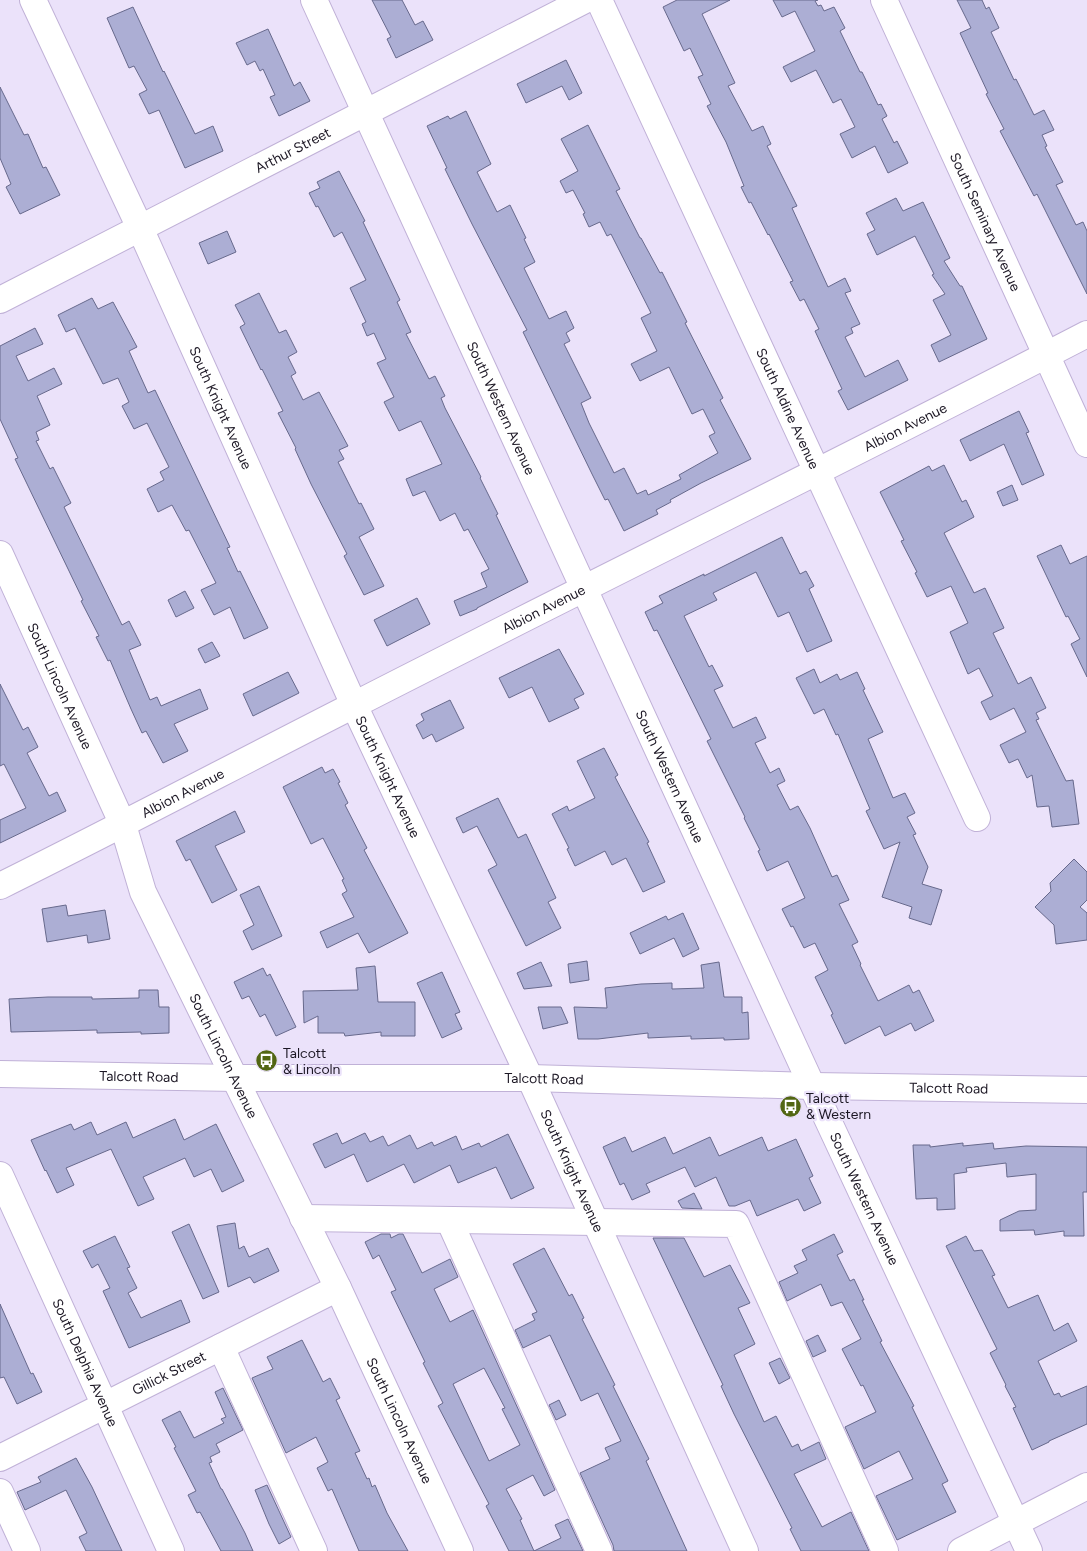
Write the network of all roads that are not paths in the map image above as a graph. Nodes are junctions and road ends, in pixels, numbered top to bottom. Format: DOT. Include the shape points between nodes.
graph roads {
  1 [pos="33,0"];
  2 [pos="314,0"];
  3 [pos="585,0"];
  4 [pos="599,0"];
  5 [pos="884,0"];
  6 [pos="365,113"];
  7 [pos="140,228"];
  8 [pos="0,300"];
  9 [pos="1087,334"];
  10 [pos="1047,355"];
  11 [pos="1087,444"];
  12 [pos="818,472"];
  13 [pos="0,554"];
  14 [pos="584,589"];
  15 [pos="354,705"];
  16 [pos="976,818"];
  17 [pos="123,825"];
  18 [pos="0,886"];
  19 [pos="0,1074"];
  20 [pos="236,1078"];
  21 [pos="530,1078"];
  22 [pos="812,1086"];
  23 [pos="1087,1090"];
  24 [pos="0,1175"];
  25 [pos="9,1214"];
  26 [pos="303,1218"];
  27 [pos="450,1220"];
  28 [pos="597,1222"];
  29 [pos="338,1288"];
  30 [pos="221,1347"];
  31 [pos="104,1406"];
  32 [pos="0,1458"];
  33 [pos="1087,1486"];
  34 [pos="0,1492"];
  35 [pos="1016,1523"];
  36 [pos="28,1551"];
  37 [pos="171,1551"];
  38 [pos="314,1551"];
  39 [pos="460,1551"];
  40 [pos="600,1551"];
  41 [pos="745,1551"];
  42 [pos="886,1551"];
  43 [pos="961,1551"];
  44 [pos="1029,1551"];
  1 -- 7 [label="street, South Knight Avenue"];
  2 -- 6 [label="street, South Western Avenue"];
  3 -- 6 [label="street, Arthur Street"];
  4 -- 12 [label="street, South Aldine Avenue"];
  5 -- 10 [label="street, South Seminary Avenue"];
  6 -- 7 [label="street, Arthur Street"];
  6 -- 14 [label="street, South Western Avenue"];
  7 -- 8 [label="street, Arthur Street"];
  7 -- 15 [label="street, South Knight Avenue"];
  9 -- 10 [label="street, Albion Avenue"];
  10 -- 11 [label="street, South Seminary Avenue"];
  10 -- 12 [label="street, Albion Avenue"];
  12 -- 14 [label="street, Albion Avenue"];
  12 -- 16 [label="street, South Aldine Avenue"];
  13 -- 17 [label="street, South Lincoln Avenue"];
  14 -- 15 [label="street, Albion Avenue"];
  14 -- 22 [label="street, South Western Avenue"];
  15 -- 17 [label="street, Albion Avenue"];
  15 -- 21 [label="street, South Knight Avenue"];
  17 -- 18 [label="street, Albion Avenue"];
  17 -- 20 [label="street, South Lincoln Avenue" via="143,892"];
  19 -- 20 [label="street, Talcott Road"];
  20 -- 21 [label="street, Talcott Road"];
  20 -- 26 [label="street, South Lincoln Avenue"];
  21 -- 22 [label="street, Talcott Road"];
  21 -- 28 [label="street, South Knight Avenue"];
  22 -- 23 [label="street, Talcott Road"];
  22 -- 35 [label="street, South Western Avenue"];
  24 -- 25 [label="street, South Delphia Avenue"];
  25 -- 31 [label="street, South Delphia Avenue"];
  26 -- 27 [label="street"];
  26 -- 29 [label="street, South Lincoln Avenue"];
  27 -- 28 [label="street"];
  27 -- 40 [label="street"];
  28 -- 41 [label="street, South Knight Avenue"];
  28 -- 42 [label="street" via="736,1224"];
  29 -- 30 [label="street, Gillick Street"];
  29 -- 39 [label="street, South Lincoln Avenue"];
  30 -- 31 [label="street, Gillick Street"];
  30 -- 38 [label="street"];
  31 -- 32 [label="street, Gillick Street"];
  31 -- 37 [label="street, South Delphia Avenue"];
  33 -- 35 [label="street"];
  34 -- 36 [label="street"];
  35 -- 43 [label="street"];
  35 -- 44 [label="street, South Western Avenue"];
}
